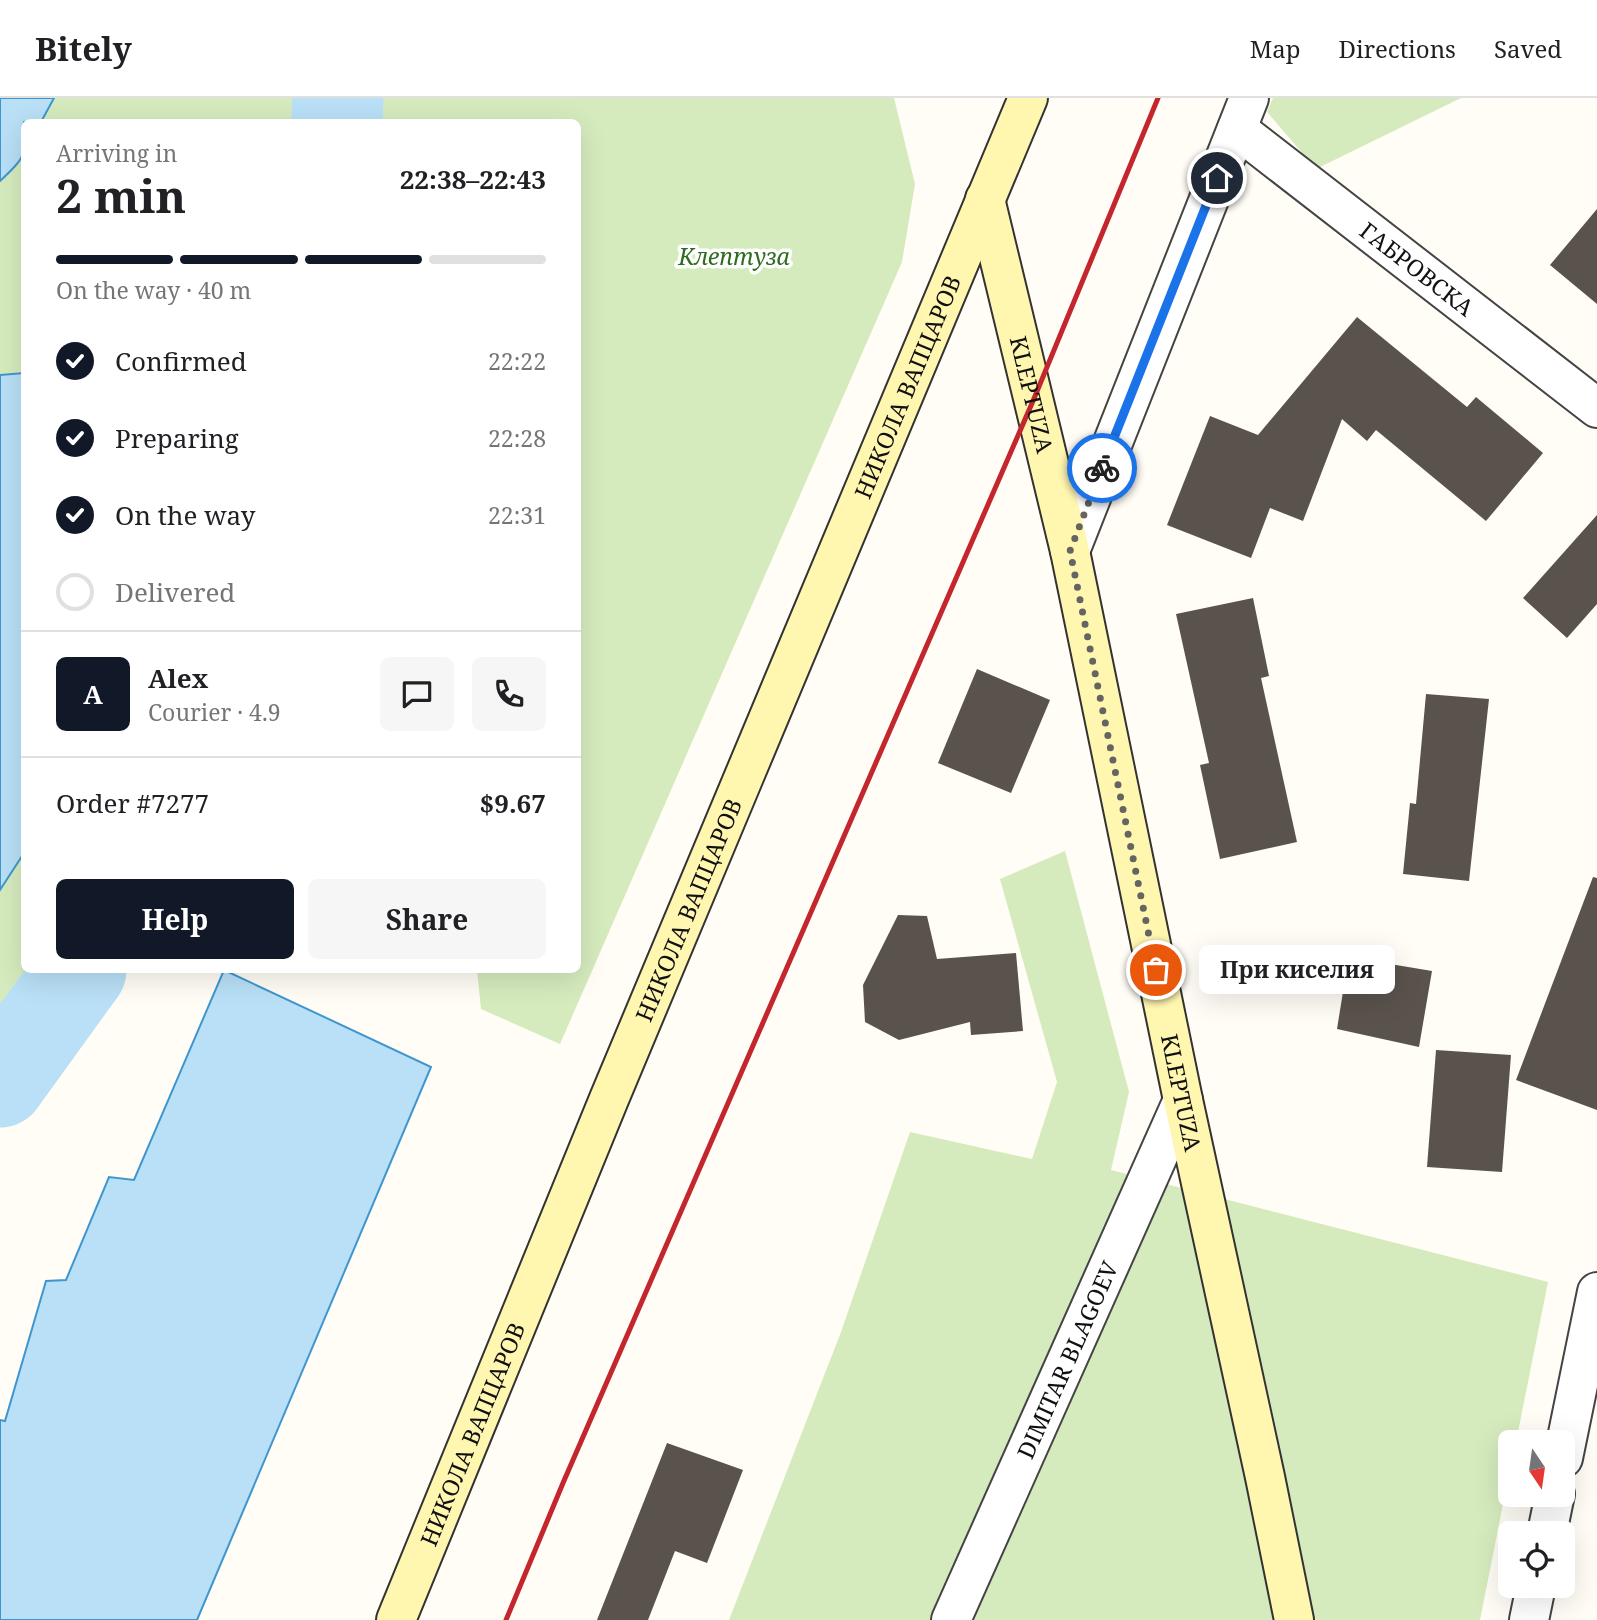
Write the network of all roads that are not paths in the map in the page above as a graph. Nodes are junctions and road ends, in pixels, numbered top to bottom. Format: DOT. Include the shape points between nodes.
graph roads {
  1 [pos="1028,98"];
  2 [pos="1243,113"];
  3 [pos="985,199"];
  4 [pos="1597,408"];
  5 [pos="1070,551"];
  6 [pos="1183,1100"];
  7 [pos="1597,1292"];
  8 [pos="1569,1430"];
  9 [pos="1534,1598"];
  10 [pos="396,1620"];
  11 [pos="951,1620"];
  12 [pos="1294,1620"];
  13 [pos="1529,1620"];
  1 -- 3 [label="street, НИКОЛА ВАПЦАРОВ"];
  2 -- 4 [label="street, ГАБРОВСКА"];
  2 -- 5 [label="street"];
  3 -- 5 [label="street, KLEPTUZA"];
  3 -- 10 [label="street, НИКОЛА ВАПЦАРОВ"];
  5 -- 6 [label="street, KLEPTUZA"];
  6 -- 11 [label="street, DIMITAR BLAGOEV"];
  6 -- 12 [label="street, KLEPTUZA"];
  7 -- 8 [label="street"];
  9 -- 13 [label="street"];
}
